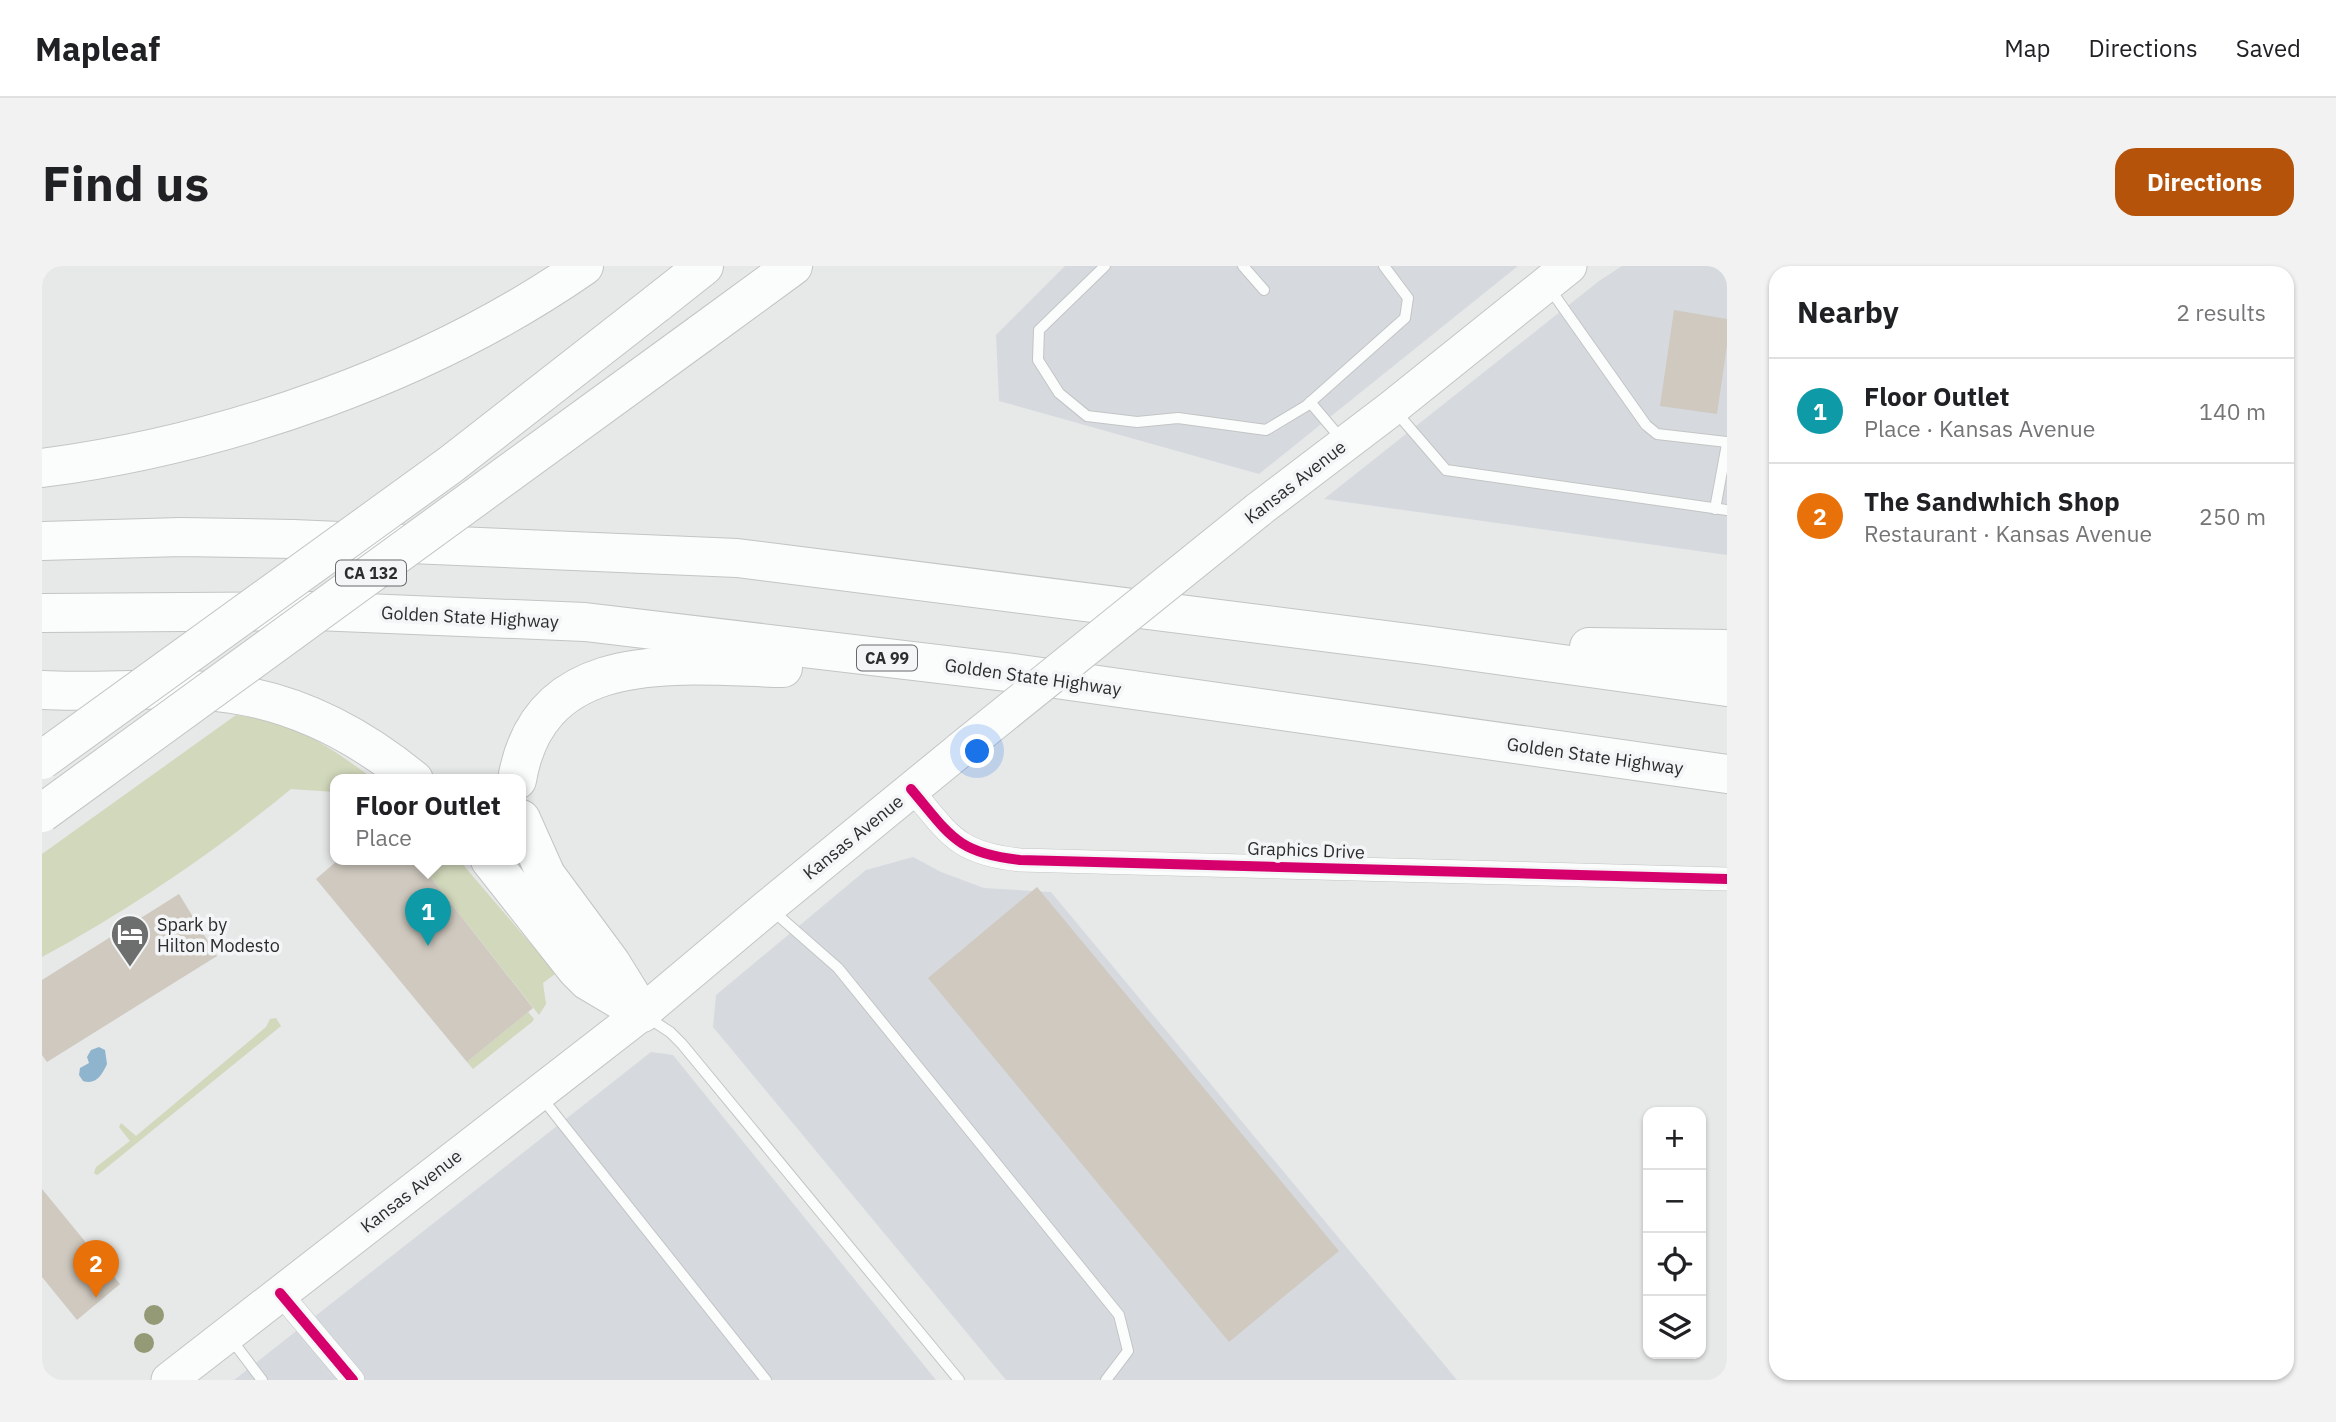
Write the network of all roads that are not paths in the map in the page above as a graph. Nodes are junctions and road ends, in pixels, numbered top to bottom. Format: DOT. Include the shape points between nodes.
graph roads {
  1 [pos="584,266"];
  2 [pos="704,266"];
  3 [pos="793,266"];
  4 [pos="1105,266"];
  5 [pos="1242,266"];
  6 [pos="1384,266"];
  7 [pos="1558,275"];
  8 [pos="1264,290"];
  9 [pos="1310,402"];
  10 [pos="1392,408"];
  11 [pos="1345,443"];
  12 [pos="1727,443"];
  13 [pos="42,468"];
  14 [pos="1715,509"];
  15 [pos="1727,510"];
  16 [pos="42,541"];
  17 [pos="42,612"];
  18 [pos="1425,646"];
  19 [pos="1727,649"];
  20 [pos="1006,672"];
  21 [pos="1727,687"];
  22 [pos="42,690"];
  23 [pos="42,760"];
  24 [pos="406,774"];
  25 [pos="518,774"];
  26 [pos="1727,774"];
  27 [pos="911,789"];
  28 [pos="42,813"];
  29 [pos="526,830"];
  30 [pos="495,865"];
  31 [pos="1727,879"];
  32 [pos="768,906"];
  33 [pos="642,1013"];
  34 [pos="538,1093"];
  35 [pos="279,1293"];
  36 [pos="227,1334"];
  37 [pos="169,1380"];
  38 [pos="262,1380"];
  39 [pos="353,1380"];
  40 [pos="766,1380"];
  41 [pos="959,1380"];
  42 [pos="1106,1380"];
  1 -- 13 [label="highway" via="480,328 317,401 195,438"];
  2 -- 23 [label="highway, bridge" via="428,481"];
  3 -- 28 [label="highway, CA 132, bridge"];
  4 -- 9 [label="lane" via="1039,330 1038,360 1059,393 1087,415 1137,422 1178,418 1266,430"];
  5 -- 8 [label="lane"];
  6 -- 9 [label="lane" via="1408,298 1405,318"];
  7 -- 10 [label="main road, Kansas Avenue"];
  7 -- 12 [label="lane" via="1646,425 1657,434"];
  9 -- 11 [label="lane"];
  10 -- 11 [label="main road, Kansas Avenue"];
  10 -- 14 [label="lane" via="1446,470"];
  11 -- 27 [label="main road, Kansas Avenue, bridge"];
  12 -- 14 [label="lane"];
  14 -- 15 [label="lane"];
  16 -- 18 [label="highway" via="293,539 737,558"];
  17 -- 20 [label="highway, Golden State Highway / CA 99" via="316,611 585,622"];
  18 -- 19 [label="highway"];
  18 -- 21 [label="highway"];
  20 -- 25 [label="highway" via="682,666 613,673 580,685 553,708 530,739"];
  20 -- 26 [label="highway, Golden State Highway / CA 99"];
  22 -- 24 [label="highway" via="243,696 334,726"];
  27 -- 31 [label="street, Graphics Drive" via="951,836 990,857"];
  27 -- 32 [label="main road, Kansas Avenue"];
  29 -- 33 [label="highway" via="546,875"];
  30 -- 33 [label="highway" via="582,975"];
  32 -- 33 [label="main road, Kansas Avenue"];
  32 -- 42 [label="lane" via="838,968 1119,1315 1128,1351"];
  33 -- 34 [label="main road, Kansas Avenue"];
  33 -- 41 [label="lane" via="682,1044"];
  34 -- 35 [label="main road, Kansas Avenue"];
  34 -- 40 [label="lane"];
  35 -- 36 [label="main road, Kansas Avenue"];
  35 -- 39 [label="street"];
  36 -- 37 [label="main road, Kansas Avenue"];
  36 -- 38 [label="lane"];
}
